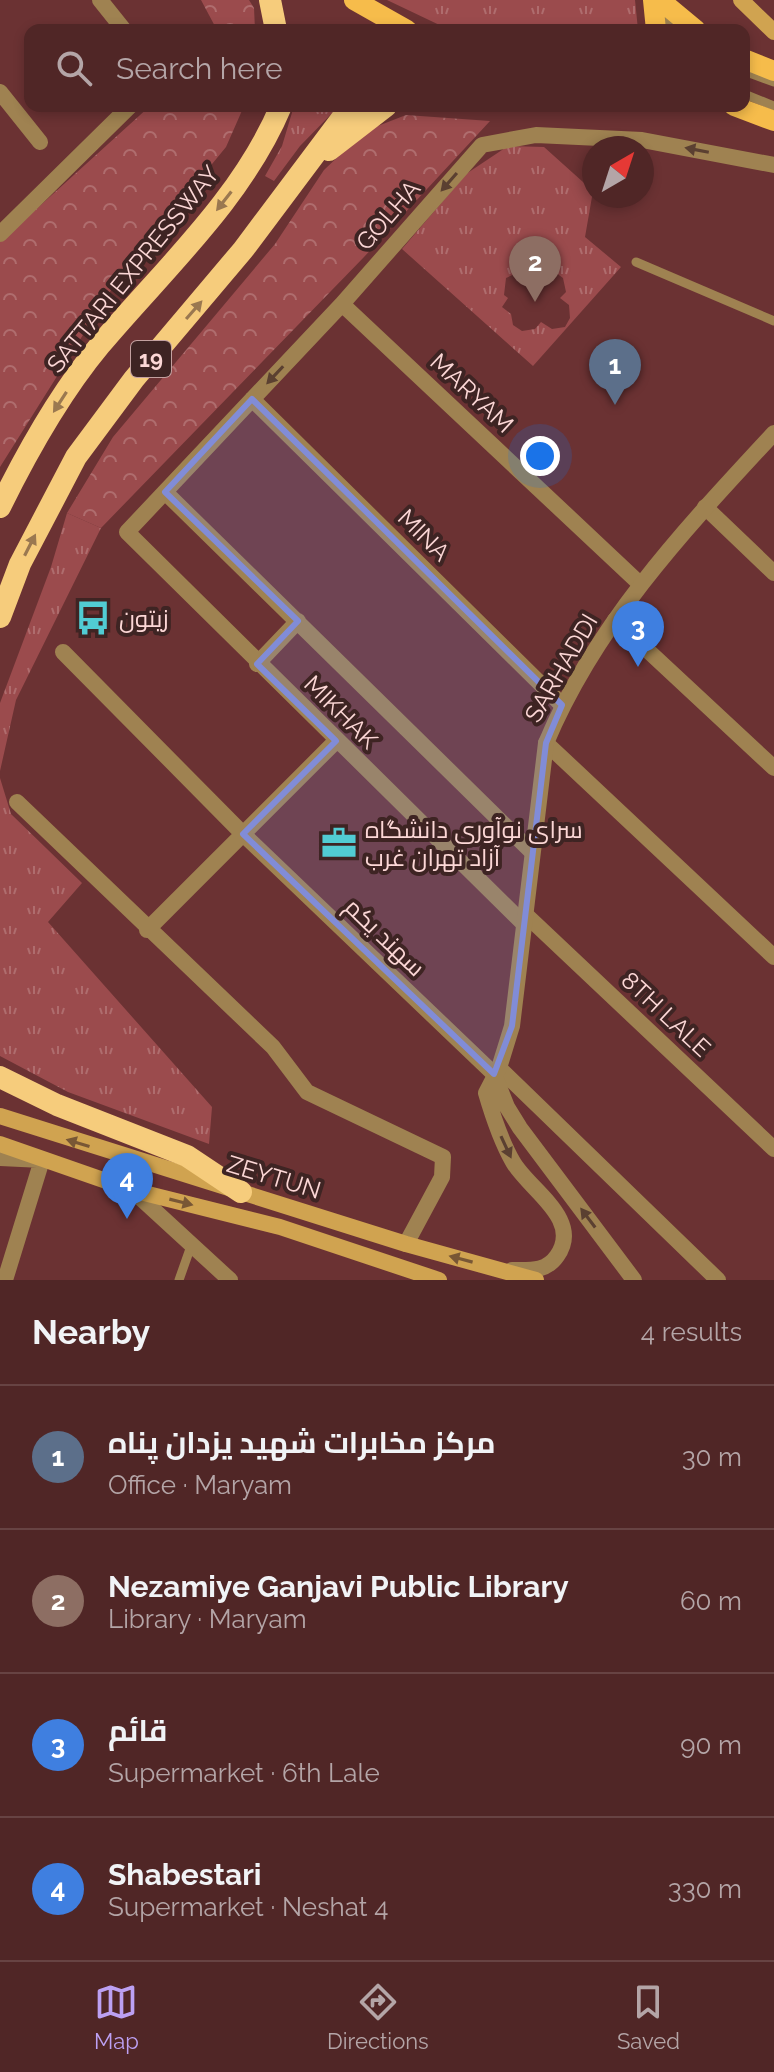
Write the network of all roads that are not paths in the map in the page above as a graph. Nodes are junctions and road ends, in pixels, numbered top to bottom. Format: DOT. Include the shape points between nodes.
graph roads {
  1 [pos="100,0"];
  2 [pos="270,0"];
  3 [pos="354,0"];
  4 [pos="656,0"];
  5 [pos="741,0"];
  6 [pos="119,24"];
  7 [pos="275,24"];
  8 [pos="396,24"];
  9 [pos="656,24"];
  10 [pos="670,24"];
  11 [pos="688,24"];
  12 [pos="774,32"];
  13 [pos="750,61"];
  14 [pos="774,71"];
  15 [pos="750,73"];
  16 [pos="774,82"];
  17 [pos="0,92"];
  18 [pos="750,96"];
  19 [pos="774,106"];
  20 [pos="124,112"];
  21 [pos="272,112"];
  22 [pos="278,112"];
  23 [pos="378,112"];
  24 [pos="750,112"];
  25 [pos="344,114"];
  26 [pos="774,121"];
  27 [pos="268,136"];
  28 [pos="40,142"];
  29 [pos="774,165"];
  30 [pos="286,194"];
  31 [pos="0,234"];
  32 [pos="636,262"];
  33 [pos="342,304"];
  34 [pos="774,321"];
  35 [pos="252,399"];
  36 [pos="774,433"];
  37 [pos="165,492"];
  38 [pos="0,507"];
  39 [pos="705,507"];
  40 [pos="127,532"];
  41 [pos="774,573"];
  42 [pos="639,583"];
  43 [pos="0,617"];
  44 [pos="615,620"];
  45 [pos="298,621"];
  46 [pos="63,652"];
  47 [pos="257,664"];
  48 [pos="562,705"];
  49 [pos="336,741"];
  50 [pos="546,743"];
  51 [pos="774,768"];
  52 [pos="17,802"];
  53 [pos="243,834"];
  54 [pos="532,852"];
  55 [pos="524,919"];
  56 [pos="147,930"];
  57 [pos="774,957"];
  58 [pos="496,1071"];
  59 [pos="0,1077"];
  60 [pos="0,1116"];
  61 [pos="0,1144"];
  62 [pos="774,1149"];
  63 [pos="0,1158"];
  64 [pos="42,1160"];
  65 [pos="132,1190"];
  66 [pos="241,1192"];
  67 [pos="406,1244"];
  68 [pos="191,1246"];
  69 [pos="498,1269"];
  70 [pos="5,1280"];
  71 [pos="179,1280"];
  72 [pos="230,1280"];
  73 [pos="439,1280"];
  74 [pos="536,1280"];
  75 [pos="634,1280"];
  76 [pos="718,1280"];
  1 -- 6 [label="street"];
  2 -- 7 [label="highway"];
  3 -- 8 [label="main road"];
  4 -- 9 [label="main road"];
  4 -- 10 [label="lane"];
  4 -- 11 [label="main road"];
  5 -- 12 [label="main road"];
  13 -- 14 [label="main road"];
  15 -- 16 [label="lane"];
  17 -- 28 [label="street"];
  18 -- 19 [label="lane"];
  20 -- 31 [label="street"];
  21 -- 27 [label="highway"];
  22 -- 27 [label="highway, SATTARI EXPRESSWAY / 19"];
  23 -- 30 [label="highway" via="333,146"];
  24 -- 26 [label="main road"];
  25 -- 30 [label="highway, 19"];
  27 -- 38 [label="highway, SATTARI EXPRESSWAY / 19, one-way" via="226,198 82,369"];
  29 -- 33 [label="street, GOLHA, one-way" via="642,140 536,135 482,145"];
  43 -- 30 [label="highway, 19, one-way" via="20,564 76,457"];
  32 -- 34 [label="lane"];
  33 -- 35 [label="street, GOLHA, one-way"];
  33 -- 42 [label="street, MARYAM"];
  35 -- 37 [label="street, GOLHA"];
  35 -- 48 [label="street, MINA"];
  36 -- 39 [label="street, SARHADDI"];
  37 -- 40 [label="street, GOLHA"];
  37 -- 45 [label="street, MIKHAK"];
  39 -- 41 [label="street"];
  39 -- 42 [label="street, SARHADDI"];
  40 -- 47 [label="street, MIKHAK"];
  42 -- 44 [label="street, SARHADDI"];
  44 -- 48 [label="street, SARHADDI"];
  44 -- 51 [label="street"];
  45 -- 47 [label="street"];
  45 -- 54 [label="street, MIKHAK"];
  46 -- 53 [label="street, سهند يكم"];
  47 -- 49 [label="street, MIKHAK"];
  48 -- 50 [label="street, SARHADDI"];
  49 -- 53 [label="street"];
  49 -- 55 [label="street, MIKHAK"];
  50 -- 54 [label="street, SARHADDI"];
  50 -- 57 [label="street"];
  52 -- 56 [label="street"];
  53 -- 56 [label="street"];
  53 -- 58 [label="street, سهند يكم"];
  54 -- 55 [label="street, SARHADDI"];
  55 -- 58 [label="street, SARHADDI" via="512,1026"];
  55 -- 62 [label="street, 8TH LALE"];
  56 -- 67 [label="street" via="273,1047 307,1092 443,1157 442,1177"];
  58 -- 69 [label="street, SARHADDI, one-way" via="486,1093 494,1120 514,1165 558,1215 564,1238 554,1260 544,1267"];
  75 -- 58 [label="street, one-way" via="520,1128"];
  58 -- 76 [label="street, سهند يكم"];
  59 -- 66 [label="highway" via="187,1156"];
  66 -- 60 [label="main road, ZEYTUN, one-way"];
  61 -- 64 [label="main road, ZEYTUN"];
  63 -- 64 [label="street"];
  64 -- 65 [label="main road, ZEYTUN"];
  64 -- 70 [label="street"];
  65 -- 68 [label="street"];
  65 -- 73 [label="main road, ZEYTUN, one-way" via="280,1227"];
  66 -- 67 [label="main road, ZEYTUN"];
  69 -- 67 [label="main road, ZEYTUN, one-way"];
  68 -- 71 [label="lane"];
  68 -- 72 [label="street"];
  69 -- 74 [label="main road, ZEYTUN"];
}
